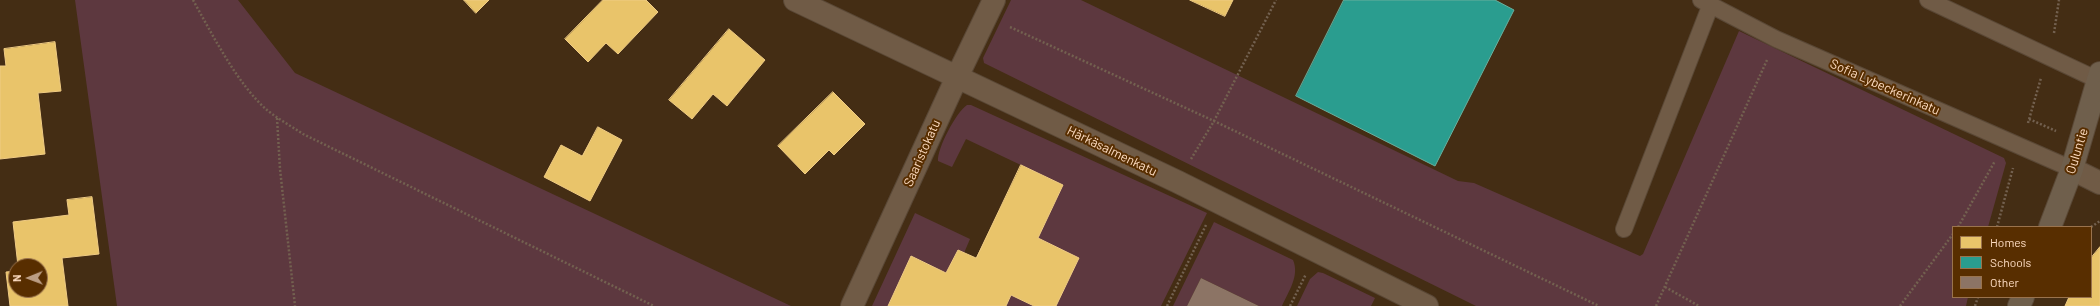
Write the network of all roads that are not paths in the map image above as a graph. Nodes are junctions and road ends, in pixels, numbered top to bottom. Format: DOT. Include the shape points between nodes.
graph roads {
  1 [pos="794,0"];
  2 [pos="1928,0"];
  3 [pos="1706,2"];
  4 [pos="990,8"];
  5 [pos="957,77"];
  6 [pos="2099,77"];
  7 [pos="2072,169"];
  8 [pos="2100,183"];
  9 [pos="2050,226"];
  10 [pos="1624,229"];
  11 [pos="852,306"];
  12 [pos="1426,306"];
  1 -- 5 [label="street, Härkäsalmenkatu"];
  2 -- 6 [label="lane" via="2047,56"];
  3 -- 7 [label="lane, Sofia Lybeckerinkatu" via="1776,39"];
  3 -- 10 [label="lane"];
  4 -- 5 [label="street, Saaristokatu"];
  5 -- 11 [label="street, Saaristokatu"];
  5 -- 12 [label="street, Härkäsalmenkatu" via="1178,182"];
  6 -- 7 [label="street, Ouluntie"];
  7 -- 8 [label="street"];
  7 -- 9 [label="street, Ouluntie"];
}
